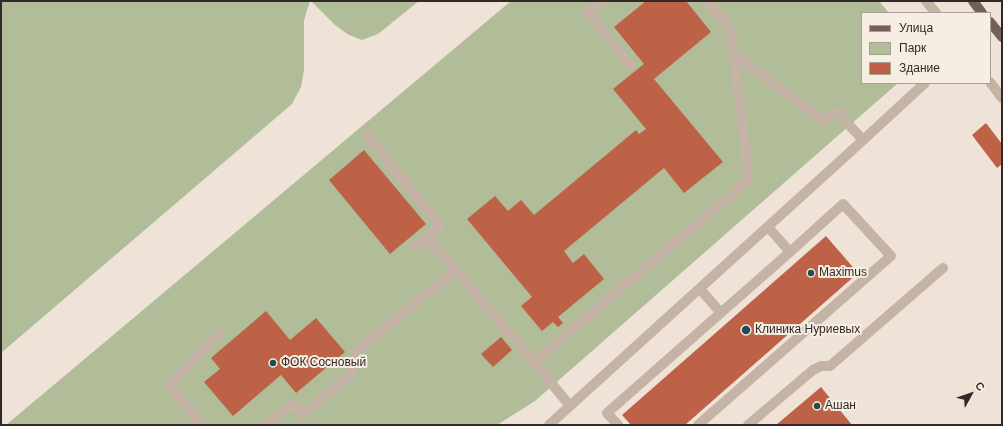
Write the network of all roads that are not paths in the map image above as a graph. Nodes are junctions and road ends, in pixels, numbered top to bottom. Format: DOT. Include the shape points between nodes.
graph roads {
  1 [pos="602,1"];
  2 [pos="707,1"];
  3 [pos="926,1"];
  4 [pos="973,1"];
  5 [pos="935,12"];
  6 [pos="981,12"];
  7 [pos="991,23"];
  8 [pos="1002,38"];
  9 [pos="734,54"];
  10 [pos="631,66"];
  11 [pos="991,83"];
  12 [pos="924,84"];
  13 [pos="1002,98"];
  14 [pos="367,135"];
  15 [pos="863,140"];
  16 [pos="768,227"];
  17 [pos="427,237"];
  18 [pos="414,247"];
  19 [pos="790,252"];
  20 [pos="943,268"];
  21 [pos="456,270"];
  22 [pos="700,289"];
  23 [pos="721,313"];
  24 [pos="220,333"];
  25 [pos="534,362"];
  26 [pos="570,406"];
  27 [pos="202,425"];
  28 [pos="268,425"];
  29 [pos="549,425"];
  30 [pos="618,425"];
  31 [pos="698,425"];
  32 [pos="748,425"];
  1 -- 10 [label="street" via="588,12"];
  2 -- 9 [label="street" via="730,28"];
  3 -- 5 [label="street"];
  4 -- 6 [label="main road"];
  7 -- 8 [label="main road"];
  9 -- 15 [label="street" via="823,120 837,112"];
  9 -- 25 [label="street" via="748,180"];
  11 -- 13 [label="street"];
  12 -- 15 [label="street"];
  14 -- 17 [label="street" via="440,226"];
  15 -- 16 [label="street"];
  16 -- 19 [label="street"];
  16 -- 22 [label="street"];
  17 -- 18 [label="street"];
  17 -- 21 [label="street"];
  19 -- 23 [label="street"];
  19 -- 31 [label="street" via="843,204 891,256"];
  20 -- 32 [label="street" via="830,366 821,366 813,370"];
  21 -- 25 [label="street"];
  21 -- 28 [label="street" via="358,350 351,374 302,415 292,404"];
  22 -- 23 [label="street"];
  22 -- 26 [label="street"];
  23 -- 30 [label="street" via="607,413"];
  24 -- 27 [label="street" via="169,385"];
  25 -- 26 [label="street"];
  26 -- 29 [label="street"];
}
